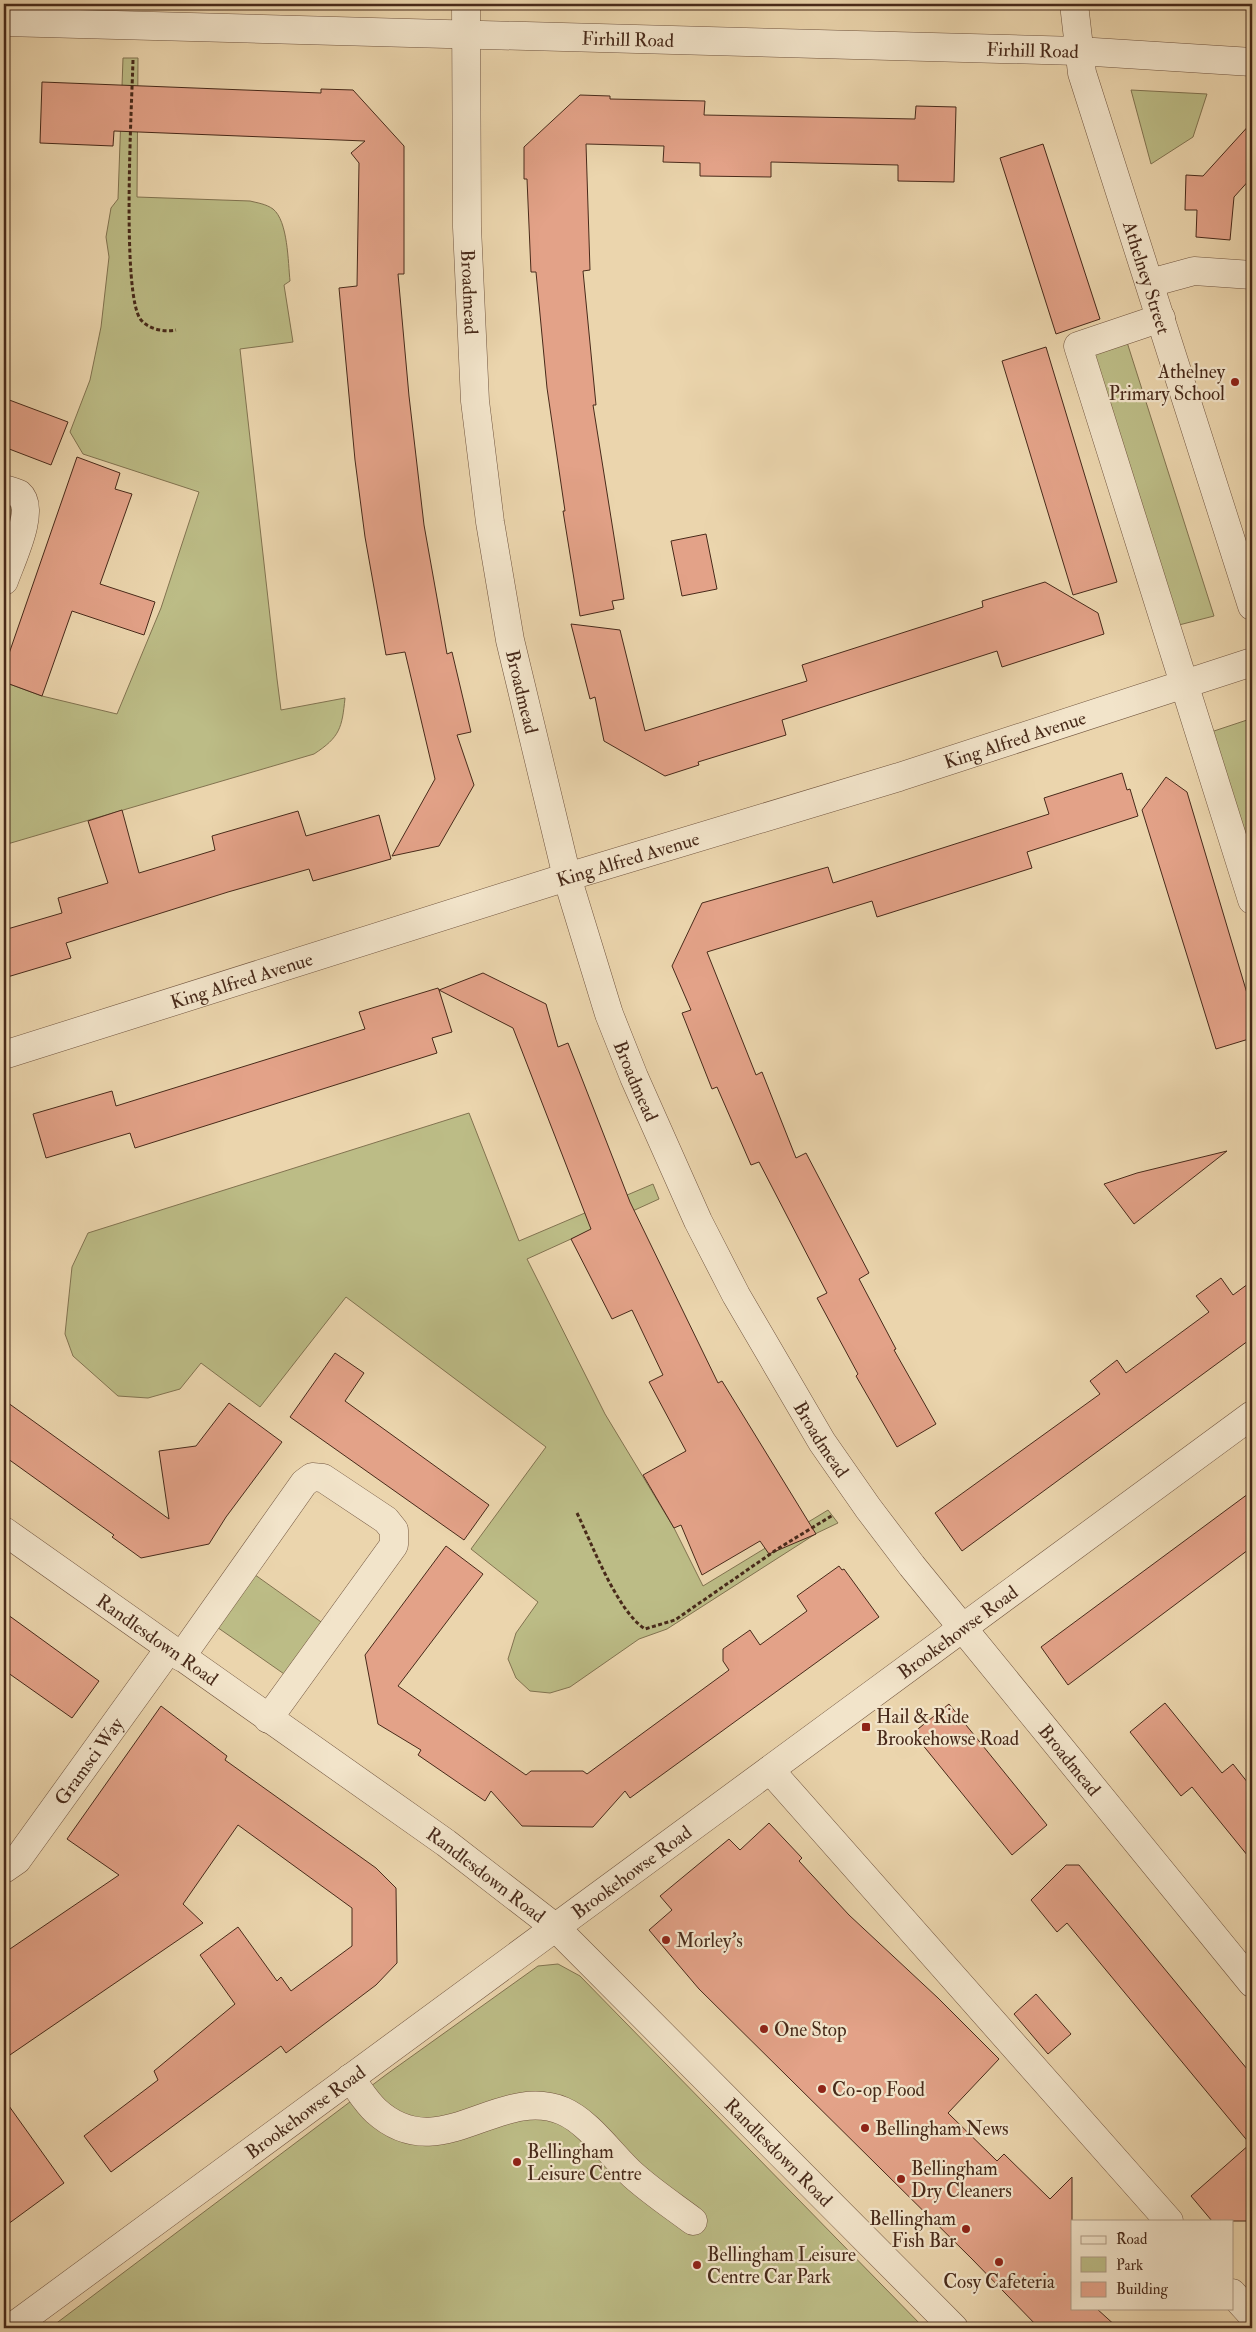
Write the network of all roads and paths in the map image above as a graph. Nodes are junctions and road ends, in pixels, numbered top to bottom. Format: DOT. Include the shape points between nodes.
graph roads {
  1 [pos="466,4"];
  2 [pos="1074,4"];
  3 [pos="4,22"];
  4 [pos="133,25"];
  5 [pos="464,35"];
  6 [pos="1078,52"];
  7 [pos="1252,62"];
  8 [pos="1252,275"];
  9 [pos="1150,283"];
  10 [pos="1161,318"];
  11 [pos="176,330"];
  12 [pos="4,489"];
  13 [pos="4,581"];
  14 [pos="1252,606"];
  15 [pos="1252,662"];
  16 [pos="1185,684"];
  17 [pos="567,877"];
  18 [pos="1252,900"];
  19 [pos="4,1055"];
  20 [pos="1252,1415"];
  21 [pos="861,1497"];
  22 [pos="577,1513"];
  23 [pos="4,1531"];
  24 [pos="964,1629"];
  25 [pos="175,1653"];
  26 [pos="268,1719"];
  27 [pos="770,1770"];
  28 [pos="4,1869"];
  29 [pos="556,1928"];
  30 [pos="1252,1983"];
  31 [pos="350,2078"];
  32 [pos="1167,2220"];
  33 [pos="694,2221"];
  34 [pos="1234,2295"];
  35 [pos="1252,2316"];
  36 [pos="11,2328"];
  37 [pos="954,2328"];
  1 -- 5 [label="street, Broadmead"];
  2 -- 6 [label="street, Athelney Street"];
  3 -- 4 [label="street, Firhill Road"];
  4 -- 5 [label="street, Firhill Road"];
  4 -- 11 [label="path" via="129,192 135,308 141,320 151,327 164,332"];
  5 -- 6 [label="street, Firhill Road"];
  5 -- 17 [label="street, Broadmead" via="467,227 475,401 490,522 510,640"];
  6 -- 7 [label="street, Firhill Road"];
  6 -- 9 [label="street, Athelney Street"];
  8 -- 9 [label="street" via="1194,271"];
  9 -- 10 [label="street, Athelney Street"];
  10 -- 14 [label="street, Athelney Street"];
  10 -- 16 [label="street" via="1078,346"];
  12 -- 13 [label="street" via="18,494 25,503 26,517"];
  15 -- 16 [label="street, King Alfred Avenue"];
  16 -- 17 [label="street, King Alfred Avenue" via="899,777"];
  16 -- 18 [label="street"];
  17 -- 19 [label="street, King Alfred Avenue"];
  17 -- 21 [label="street, Broadmead" via="609,1014 698,1221 736,1295 822,1442"];
  20 -- 24 [label="street, Brookehowse Road"];
  21 -- 22 [label="path" via="779,1548 675,1620 645,1629 637,1624 615,1593"];
  21 -- 24 [label="street, Broadmead"];
  23 -- 25 [label="street, Randlesdown Road"];
  24 -- 27 [label="street, Brookehowse Road"];
  24 -- 30 [label="street, Broadmead"];
  25 -- 26 [label="street, Randlesdown Road"];
  25 -- 26 [label="street, Gramsci Way" via="304,1482 312,1477 323,1478 386,1520 394,1530 394,1545"];
  25 -- 28 [label="street, Gramsci Way" via="17,1860"];
  26 -- 29 [label="street, Randlesdown Road" via="453,1849"];
  27 -- 29 [label="street, Brookehowse Road"];
  27 -- 32 [label="street"];
  29 -- 31 [label="street, Brookehowse Road"];
  29 -- 37 [label="street, Randlesdown Road"];
  31 -- 33 [label="street" via="375,2110 393,2124 416,2132 438,2132 530,2106 546,2106 564,2112 582,2124 634,2176"];
  31 -- 36 [label="street, Brookehowse Road"];
  34 -- 35 [label="street"];
}
